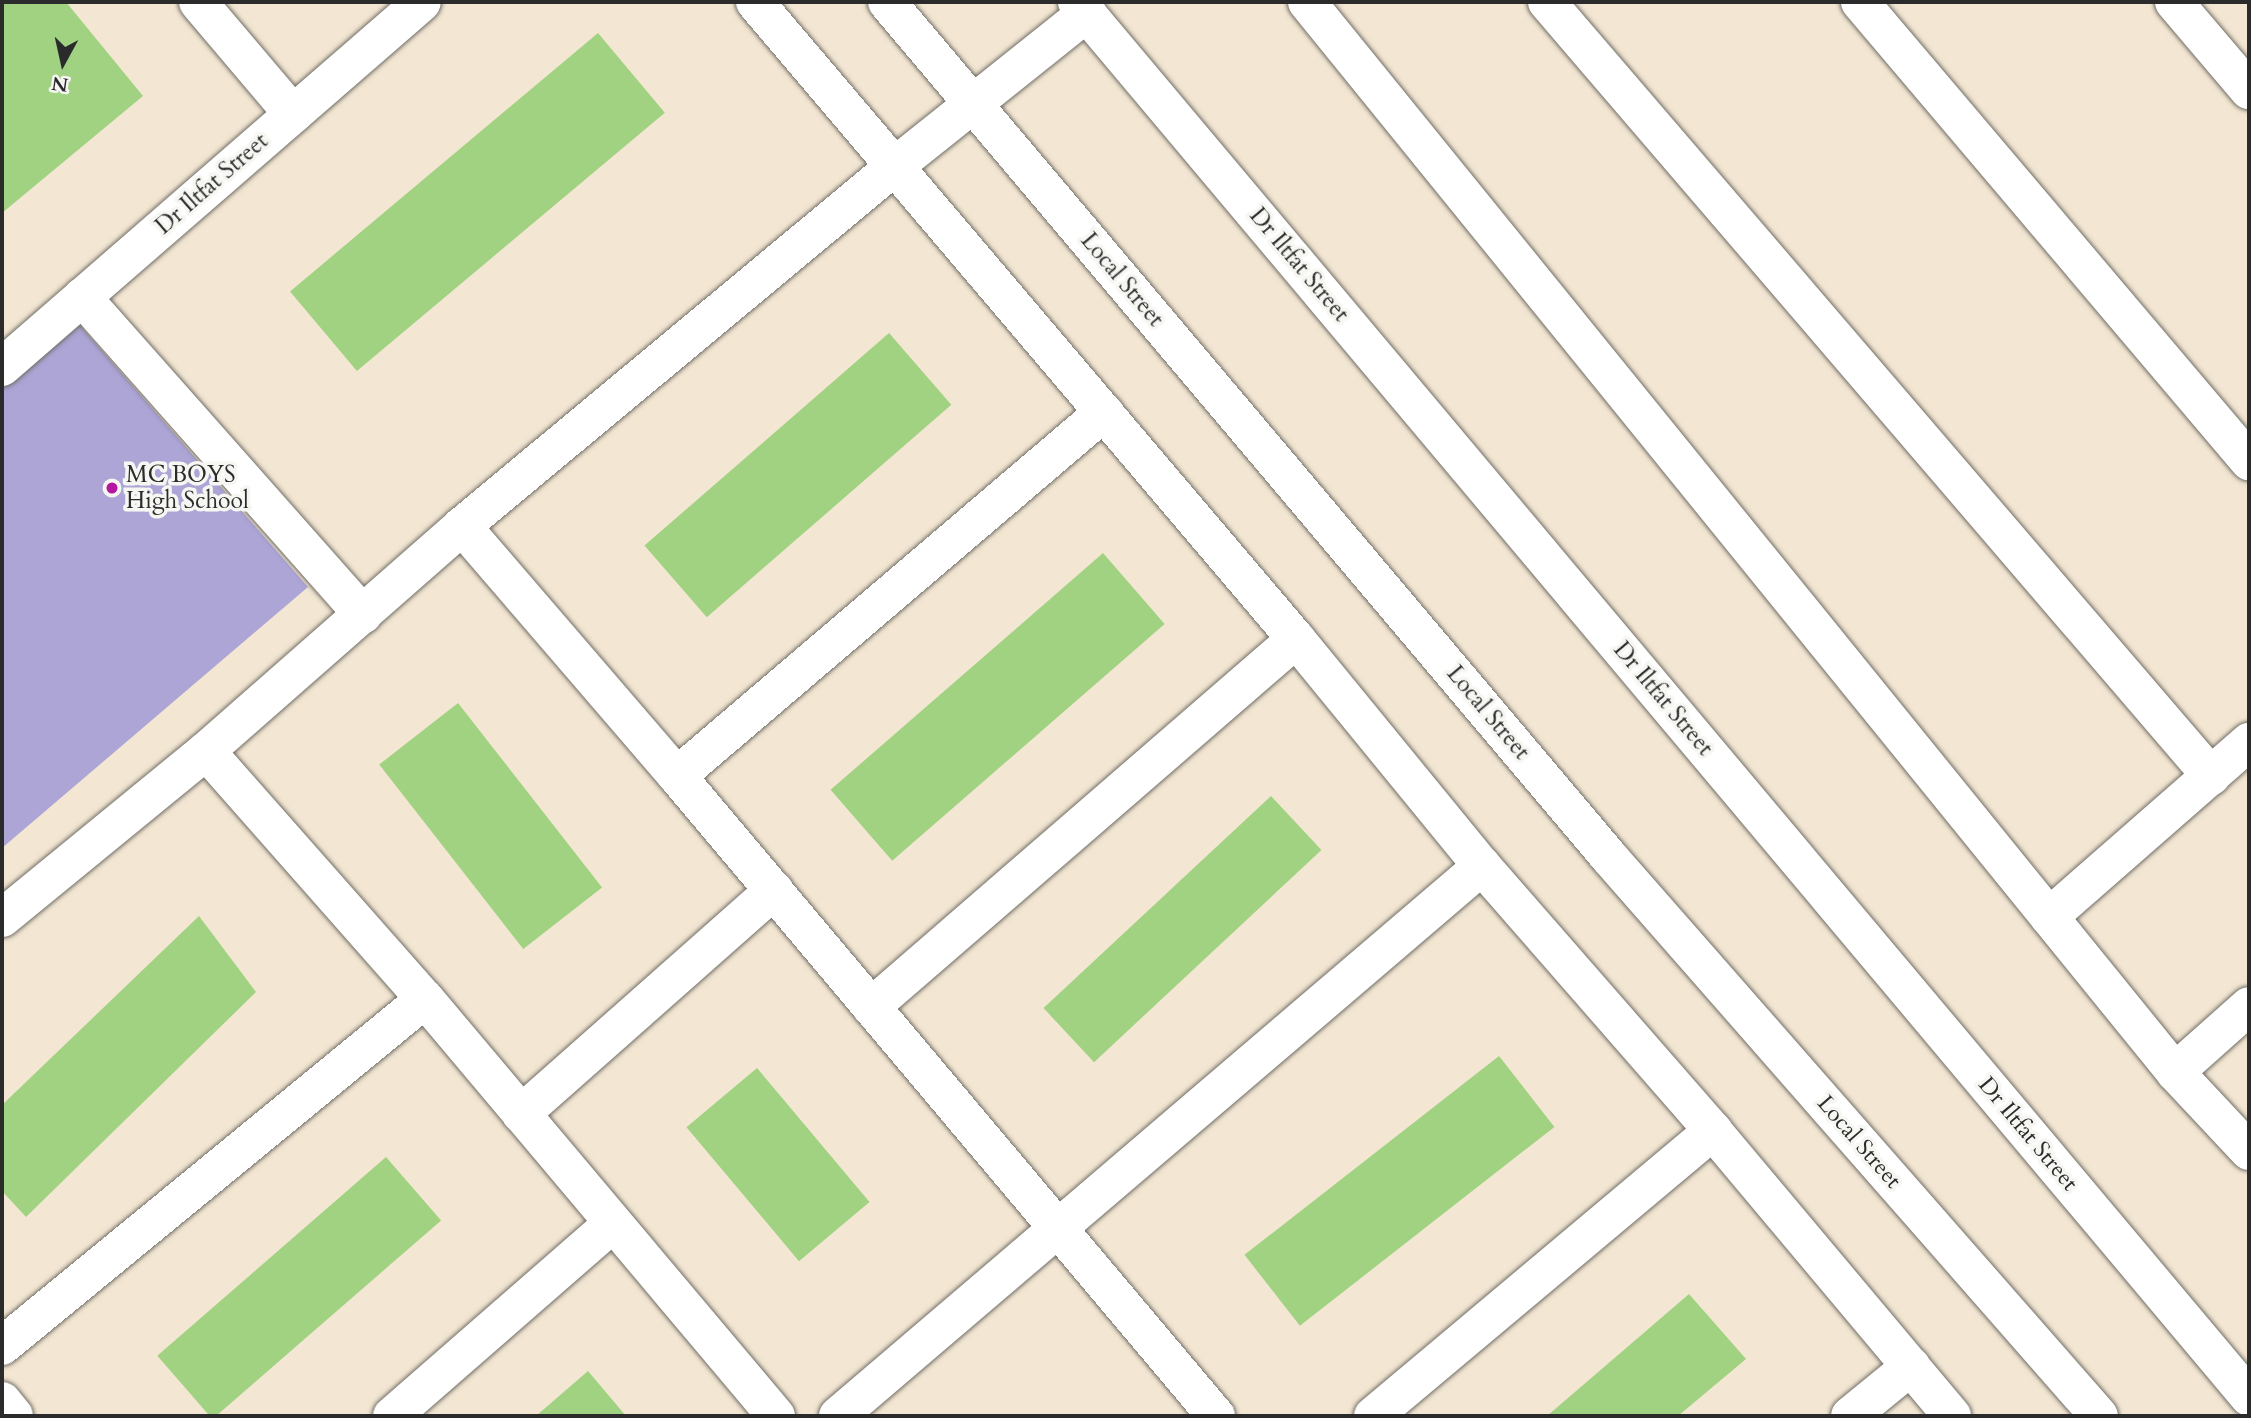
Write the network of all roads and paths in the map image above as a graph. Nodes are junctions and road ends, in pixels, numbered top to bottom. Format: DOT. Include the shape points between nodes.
graph roads {
  1 [pos="198,2"];
  2 [pos="422,2"];
  3 [pos="755,2"];
  4 [pos="887,2"];
  5 [pos="1307,2"];
  6 [pos="1547,2"];
  7 [pos="1860,2"];
  8 [pos="2174,2"];
  9 [pos="1082,7"];
  10 [pos="2249,90"];
  11 [pos="973,104"];
  12 [pos="293,114"];
  13 [pos="895,166"];
  14 [pos="82,297"];
  15 [pos="2,367"];
  16 [pos="1104,412"];
  17 [pos="2249,461"];
  18 [pos="462,526"];
  19 [pos="363,615"];
  20 [pos="1296,639"];
  21 [pos="2249,742"];
  22 [pos="206,751"];
  23 [pos="677,776"];
  24 [pos="2211,776"];
  25 [pos="1482,866"];
  26 [pos="774,890"];
  27 [pos="2049,917"];
  28 [pos="2,918"];
  29 [pos="425,999"];
  30 [pos="2249,1006"];
  31 [pos="872,1007"];
  32 [pos="2175,1072"];
  33 [pos="521,1114"];
  34 [pos="1713,1131"];
  35 [pos="2249,1151"];
  36 [pos="612,1224"];
  37 [pos="1058,1229"];
  38 [pos="2,1346"];
  39 [pos="1911,1366"];
  40 [pos="2249,1397"];
  41 [pos="2,1401"];
  42 [pos="14,1416"];
  43 [pos="392,1416"];
  44 [pos="776,1416"];
  45 [pos="838,1416"];
  46 [pos="1216,1416"];
  47 [pos="1373,1416"];
  48 [pos="1850,1416"];
  49 [pos="1952,1416"];
  50 [pos="2099,1416"];
  1 -- 12 [label="street"];
  2 -- 12 [label="street, Dr Iltfat Street"];
  3 -- 13 [label="street"];
  4 -- 11 [label="street, Local Street"];
  5 -- 27 [label="street"];
  6 -- 24 [label="street"];
  7 -- 17 [label="street"];
  8 -- 10 [label="street"];
  9 -- 11 [label="street"];
  9 -- 40 [label="street, Dr Iltfat Street"];
  11 -- 13 [label="street"];
  11 -- 50 [label="street, Local Street" via="1609,856"];
  12 -- 14 [label="street, Dr Iltfat Street"];
  13 -- 16 [label="street"];
  13 -- 18 [label="street"];
  14 -- 15 [label="street, Dr Iltfat Street"];
  14 -- 19 [label="street"];
  16 -- 20 [label="street"];
  16 -- 23 [label="street"];
  18 -- 19 [label="street"];
  18 -- 23 [label="street"];
  19 -- 22 [label="street"];
  20 -- 25 [label="street"];
  20 -- 31 [label="street"];
  21 -- 24 [label="street"];
  22 -- 28 [label="street"];
  22 -- 29 [label="street"];
  23 -- 26 [label="street"];
  24 -- 27 [label="street"];
  25 -- 34 [label="street"];
  25 -- 37 [label="street"];
  26 -- 31 [label="street"];
  26 -- 33 [label="street"];
  27 -- 32 [label="street"];
  29 -- 33 [label="street"];
  29 -- 38 [label="street"];
  30 -- 32 [label="street"];
  31 -- 37 [label="street"];
  32 -- 35 [label="street"];
  33 -- 36 [label="street"];
  34 -- 39 [label="street"];
  34 -- 47 [label="street"];
  36 -- 43 [label="street"];
  36 -- 44 [label="street"];
  37 -- 45 [label="street"];
  37 -- 46 [label="street"];
  39 -- 48 [label="street"];
  39 -- 49 [label="street"];
  41 -- 42 [label="street"];
}
